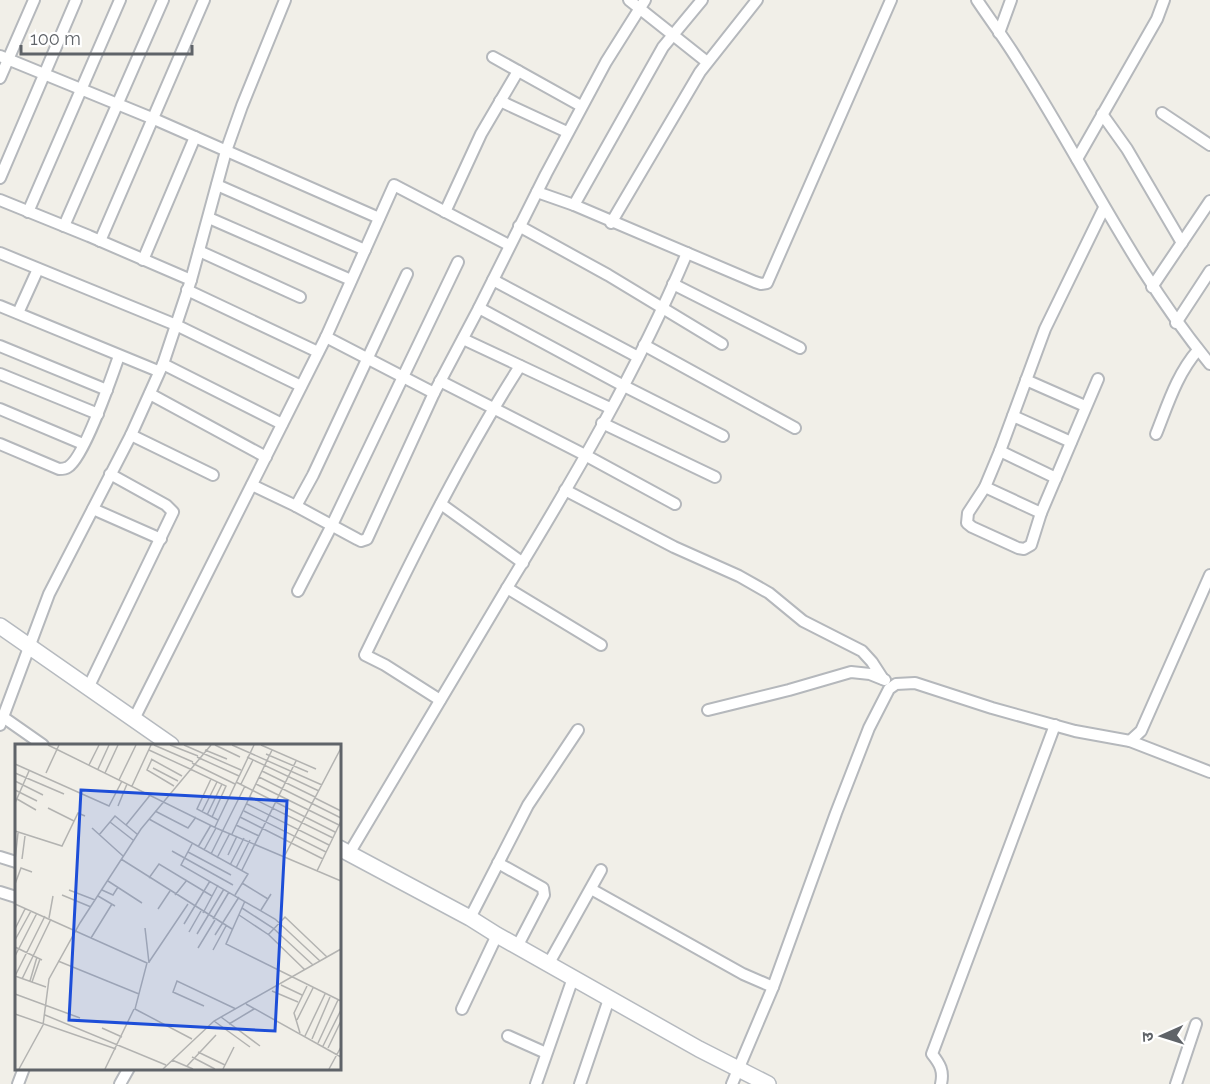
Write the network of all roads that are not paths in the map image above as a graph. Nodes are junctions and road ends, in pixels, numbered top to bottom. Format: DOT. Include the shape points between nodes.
graph roads {
  1 [pos="34,0"];
  2 [pos="76,0"];
  3 [pos="120,0"];
  4 [pos="163,0"];
  5 [pos="204,0"];
  6 [pos="285,0"];
  7 [pos="629,0"];
  8 [pos="702,0"];
  9 [pos="757,0"];
  10 [pos="891,0"];
  11 [pos="976,0"];
  12 [pos="1011,0"];
  13 [pos="1164,0"];
  14 [pos="642,4"];
  15 [pos="999,33"];
  16 [pos="673,34"];
  17 [pos="493,57"];
  18 [pos="4,58"];
  19 [pos="707,62"];
  20 [pos="518,71"];
  21 [pos="44,74"];
  22 [pos="0,78"];
  23 [pos="80,89"];
  24 [pos="500,101"];
  25 [pos="118,104"];
  26 [pos="581,106"];
  27 [pos="1162,113"];
  28 [pos="1102,114"];
  29 [pos="154,119"];
  30 [pos="567,132"];
  31 [pos="195,137"];
  32 [pos="1210,146"];
  33 [pos="226,151"];
  34 [pos="1077,159"];
  35 [pos="0,178"];
  36 [pos="217,184"];
  37 [pos="537,192"];
  38 [pos="0,201"];
  39 [pos="1210,201"];
  40 [pos="574,206"];
  41 [pos="1104,208"];
  42 [pos="28,212"];
  43 [pos="445,212"];
  44 [pos="209,218"];
  45 [pos="379,218"];
  46 [pos="611,223"];
  47 [pos="64,226"];
  48 [pos="519,226"];
  49 [pos="100,241"];
  50 [pos="1182,243"];
  51 [pos="509,245"];
  52 [pos="365,250"];
  53 [pos="199,251"];
  54 [pos="0,253"];
  55 [pos="687,253"];
  56 [pos="143,260"];
  57 [pos="458,262"];
  58 [pos="38,269"];
  59 [pos="1210,271"];
  60 [pos="407,274"];
  61 [pos="351,280"];
  62 [pos="493,280"];
  63 [pos="673,284"];
  64 [pos="189,285"];
  65 [pos="1152,287"];
  66 [pos="300,297"];
  67 [pos="0,306"];
  68 [pos="480,308"];
  69 [pos="662,309"];
  70 [pos="18,313"];
  71 [pos="1176,323"];
  72 [pos="176,325"];
  73 [pos="326,337"];
  74 [pos="463,339"];
  75 [pos="722,344"];
  76 [pos="644,345"];
  77 [pos="0,346"];
  78 [pos="800,348"];
  79 [pos="1198,350"];
  80 [pos="318,352"];
  81 [pos="119,356"];
  82 [pos="638,357"];
  83 [pos="366,359"];
  84 [pos="1210,364"];
  85 [pos="520,366"];
  86 [pos="160,367"];
  87 [pos="0,374"];
  88 [pos="404,378"];
  89 [pos="1098,379"];
  90 [pos="1026,380"];
  91 [pos="440,381"];
  92 [pos="622,385"];
  93 [pos="301,386"];
  94 [pos="107,390"];
  95 [pos="434,393"];
  96 [pos="150,394"];
  97 [pos="1084,406"];
  98 [pos="493,408"];
  99 [pos="610,408"];
  100 [pos="0,409"];
  101 [pos="98,414"];
  102 [pos="1013,416"];
  103 [pos="602,423"];
  104 [pos="282,424"];
  105 [pos="795,428"];
  106 [pos="1156,434"];
  107 [pos="131,435"];
  108 [pos="723,436"];
  109 [pos="1071,442"];
  110 [pos="0,444"];
  111 [pos="83,444"];
  112 [pos="1000,451"];
  113 [pos="585,455"];
  114 [pos="266,457"];
  115 [pos="110,474"];
  116 [pos="213,475"];
  117 [pos="715,477"];
  118 [pos="1056,478"];
  119 [pos="252,485"];
  120 [pos="985,487"];
  121 [pos="565,490"];
  122 [pos="441,504"];
  123 [pos="675,504"];
  124 [pos="296,506"];
  125 [pos="93,509"];
  126 [pos="1041,513"];
  127 [pos="332,525"];
  128 [pos="160,539"];
  129 [pos="523,563"];
  130 [pos="1210,575"];
  131 [pos="507,588"];
  132 [pos="298,591"];
  133 [pos="0,627"];
  134 [pos="601,645"];
  135 [pos="28,647"];
  136 [pos="883,679"];
  137 [pos="896,684"];
  138 [pos="88,688"];
  139 [pos="440,700"];
  140 [pos="708,710"];
  141 [pos="134,719"];
  142 [pos="1,721"];
  143 [pos="1055,725"];
  144 [pos="578,730"];
  145 [pos="1130,741"];
  146 [pos="41,744"];
  147 [pos="170,744"];
  148 [pos="1210,772"];
  149 [pos="344,850"];
  150 [pos="0,857"];
  151 [pos="15,862"];
  152 [pos="498,863"];
  153 [pos="601,870"];
  154 [pos="591,889"];
  155 [pos="0,892"];
  156 [pos="15,897"];
  157 [pos="470,918"];
  158 [pos="497,935"];
  159 [pos="518,945"];
  160 [pos="549,963"];
  161 [pos="573,978"];
  162 [pos="772,987"];
  163 [pos="609,999"];
  164 [pos="462,1009"];
  165 [pos="1196,1024"];
  166 [pos="508,1036"];
  167 [pos="546,1053"];
  168 [pos="24,1069"];
  169 [pos="128,1069"];
  170 [pos="739,1070"];
  171 [pos="18,1084"];
  172 [pos="120,1084"];
  173 [pos="536,1084"];
  174 [pos="580,1084"];
  175 [pos="732,1084"];
  176 [pos="768,1084"];
  177 [pos="942,1084"];
  178 [pos="1176,1084"];
  1 -- 18 [label="street"];
  2 -- 21 [label="street"];
  3 -- 23 [label="street"];
  4 -- 25 [label="street"];
  5 -- 29 [label="street"];
  6 -- 33 [label="street"];
  7 -- 14 [label="street"];
  8 -- 16 [label="street"];
  9 -- 19 [label="street"];
  10 -- 55 [label="street" via="767,283 755,282"];
  11 -- 15 [label="street"];
  12 -- 15 [label="street"];
  13 -- 28 [label="street"];
  14 -- 16 [label="street"];
  14 -- 26 [label="street"];
  15 -- 34 [label="street"];
  16 -- 19 [label="street"];
  16 -- 40 [label="street"];
  17 -- 20 [label="street"];
  18 -- 21 [label="street"];
  18 -- 22 [label="street"];
  19 -- 46 [label="street"];
  20 -- 24 [label="street"];
  20 -- 26 [label="street"];
  21 -- 23 [label="street"];
  21 -- 35 [label="street"];
  23 -- 25 [label="street"];
  23 -- 42 [label="street"];
  24 -- 30 [label="street"];
  24 -- 43 [label="street"];
  25 -- 29 [label="street"];
  25 -- 47 [label="street"];
  26 -- 30 [label="street"];
  27 -- 32 [label="street"];
  28 -- 34 [label="street"];
  28 -- 50 [label="street"];
  29 -- 31 [label="street"];
  29 -- 49 [label="street"];
  30 -- 37 [label="street"];
  31 -- 33 [label="street"];
  31 -- 56 [label="street"];
  33 -- 36 [label="street"];
  33 -- 45 [label="street"];
  34 -- 41 [label="street"];
  36 -- 44 [label="street"];
  36 -- 52 [label="street"];
  37 -- 40 [label="street"];
  37 -- 48 [label="street"];
  38 -- 42 [label="street"];
  39 -- 50 [label="street"];
  40 -- 46 [label="street"];
  41 -- 65 [label="street"];
  41 -- 90 [label="street" via="1049,320"];
  42 -- 47 [label="street"];
  43 -- 45 [label="street" via="394,185"];
  43 -- 51 [label="street"];
  44 -- 53 [label="street"];
  44 -- 61 [label="street"];
  45 -- 52 [label="street"];
  46 -- 55 [label="street"];
  47 -- 49 [label="street"];
  48 -- 51 [label="street"];
  48 -- 69 [label="street"];
  49 -- 56 [label="street"];
  50 -- 65 [label="street"];
  51 -- 62 [label="street"];
  52 -- 61 [label="street"];
  53 -- 64 [label="street"];
  53 -- 66 [label="street"];
  54 -- 58 [label="street"];
  55 -- 63 [label="street"];
  56 -- 64 [label="street"];
  57 -- 88 [label="street"];
  58 -- 70 [label="street"];
  58 -- 72 [label="street"];
  59 -- 71 [label="street"];
  60 -- 83 [label="street"];
  61 -- 73 [label="street"];
  62 -- 68 [label="street"];
  62 -- 82 [label="street"];
  63 -- 69 [label="street"];
  63 -- 78 [label="street"];
  64 -- 72 [label="street"];
  64 -- 80 [label="street"];
  65 -- 71 [label="street"];
  67 -- 70 [label="street"];
  68 -- 74 [label="street"];
  68 -- 92 [label="street"];
  69 -- 75 [label="street"];
  69 -- 76 [label="street"];
  70 -- 81 [label="street"];
  71 -- 79 [label="street"];
  72 -- 86 [label="street"];
  72 -- 93 [label="street"];
  73 -- 80 [label="street"];
  73 -- 83 [label="street"];
  74 -- 85 [label="street"];
  74 -- 91 [label="street"];
  76 -- 82 [label="street"];
  76 -- 105 [label="street"];
  77 -- 94 [label="street"];
  79 -- 84 [label="street"];
  79 -- 106 [label="street" via="1177,381"];
  80 -- 93 [label="street"];
  81 -- 86 [label="street"];
  81 -- 94 [label="street"];
  82 -- 92 [label="street"];
  83 -- 88 [label="street"];
  83 -- 124 [label="street"];
  85 -- 98 [label="street"];
  85 -- 99 [label="street"];
  86 -- 96 [label="street"];
  86 -- 104 [label="street"];
  87 -- 101 [label="street"];
  88 -- 95 [label="street"];
  88 -- 127 [label="street"];
  89 -- 97 [label="street"];
  90 -- 97 [label="street"];
  90 -- 102 [label="street"];
  91 -- 95 [label="street"];
  91 -- 98 [label="street"];
  92 -- 99 [label="street"];
  92 -- 108 [label="street"];
  93 -- 104 [label="street"];
  94 -- 101 [label="street"];
  95 -- 127 [label="street" via="372,533 361,541"];
  96 -- 107 [label="street"];
  96 -- 114 [label="street"];
  97 -- 109 [label="street"];
  98 -- 113 [label="street"];
  98 -- 122 [label="street"];
  99 -- 103 [label="street"];
  100 -- 111 [label="street"];
  101 -- 111 [label="street"];
  102 -- 109 [label="street"];
  102 -- 112 [label="street"];
  103 -- 113 [label="street"];
  103 -- 117 [label="street"];
  104 -- 114 [label="street"];
  107 -- 115 [label="street"];
  107 -- 116 [label="street"];
  109 -- 118 [label="street"];
  110 -- 111 [label="street" via="62,469 73,463"];
  112 -- 118 [label="street"];
  112 -- 120 [label="street"];
  113 -- 121 [label="street"];
  113 -- 123 [label="street"];
  114 -- 119 [label="street"];
  115 -- 125 [label="street"];
  115 -- 128 [label="street" via="171,508 172,518"];
  118 -- 126 [label="street"];
  119 -- 124 [label="street"];
  119 -- 141 [label="street"];
  120 -- 126 [label="street"];
  120 -- 126 [label="street" via="967,518 972,527 1024,549 1031,545"];
  121 -- 129 [label="street"];
  121 -- 136 [label="street" via="769,593 803,621 861,651"];
  122 -- 129 [label="street"];
  122 -- 139 [label="street" via="365,655"];
  124 -- 127 [label="street"];
  125 -- 128 [label="street"];
  125 -- 135 [label="street" via="49,594"];
  127 -- 132 [label="street"];
  128 -- 138 [label="street"];
  129 -- 131 [label="street"];
  130 -- 145 [label="street" via="1141,731"];
  131 -- 134 [label="street"];
  131 -- 139 [label="street"];
  133 -- 135 [label="street"];
  135 -- 138 [label="street"];
  135 -- 142 [label="street"];
  136 -- 137 [label="street"];
  136 -- 140 [label="street" via="851,672"];
  137 -- 143 [label="street" via="915,683"];
  137 -- 162 [label="street" via="883,697 869,728"];
  138 -- 141 [label="street"];
  139 -- 149 [label="street"];
  141 -- 147 [label="street"];
  142 -- 146 [label="street"];
  143 -- 145 [label="street"];
  143 -- 177 [label="street" via="932,1054 940,1064"];
  144 -- 152 [label="street" via="528,806"];
  145 -- 148 [label="street"];
  149 -- 157 [label="street"];
  150 -- 151 [label="street"];
  152 -- 157 [label="street"];
  152 -- 159 [label="street" via="543,888 544,895"];
  153 -- 154 [label="street"];
  154 -- 160 [label="street"];
  154 -- 162 [label="street"];
  155 -- 156 [label="street"];
  157 -- 158 [label="street"];
  158 -- 159 [label="street"];
  158 -- 164 [label="street"];
  159 -- 160 [label="street"];
  160 -- 161 [label="street"];
  161 -- 163 [label="street"];
  161 -- 167 [label="street"];
  162 -- 170 [label="street"];
  163 -- 170 [label="street"];
  163 -- 174 [label="street"];
  165 -- 178 [label="street"];
  166 -- 167 [label="street"];
  167 -- 173 [label="street"];
  168 -- 171 [label="street"];
  169 -- 172 [label="street"];
  170 -- 175 [label="street"];
  170 -- 176 [label="street"];
}
